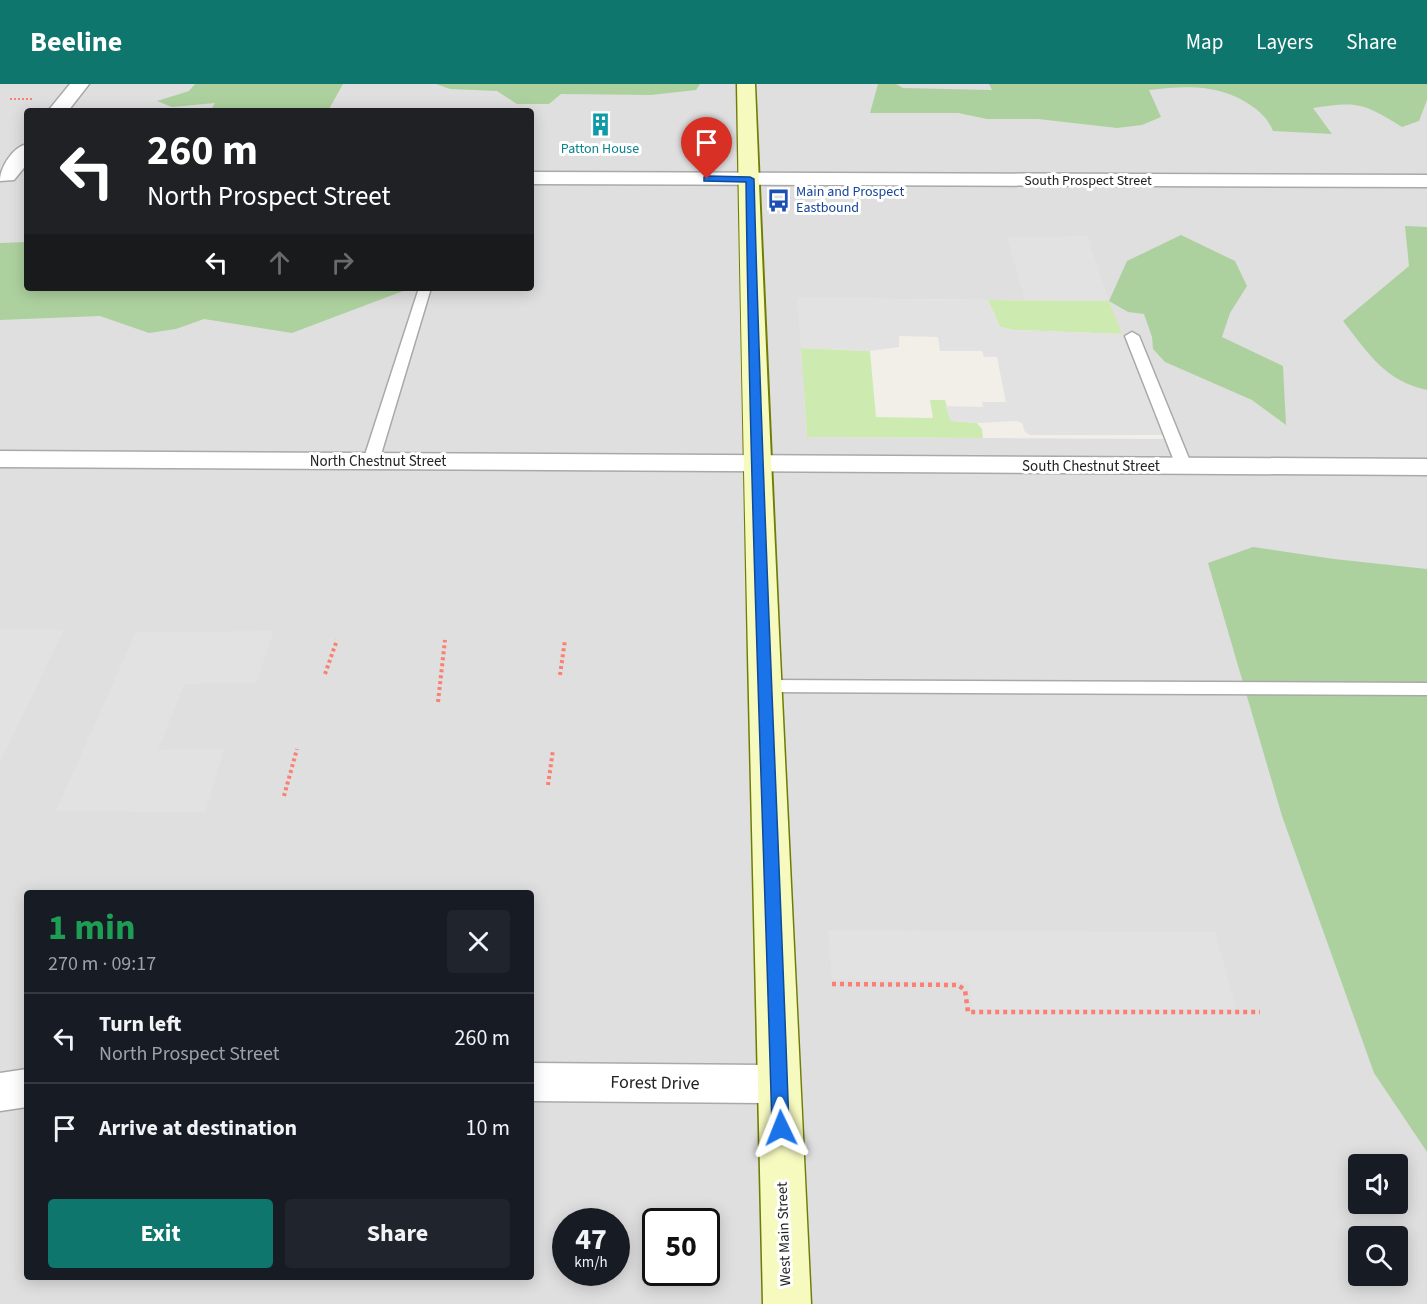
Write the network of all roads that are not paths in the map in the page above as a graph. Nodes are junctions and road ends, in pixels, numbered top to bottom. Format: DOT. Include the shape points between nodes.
graph roads {
  1 [pos="80,84"];
  2 [pos="746,84"];
  3 [pos="60,108"];
  4 [pos="24,155"];
  5 [pos="11,176"];
  6 [pos="534,178"];
  7 [pos="750,179"];
  8 [pos="1427,182"];
  9 [pos="424,291"];
  10 [pos="1132,336"];
  11 [pos="0,459"];
  12 [pos="371,461"];
  13 [pos="756,465"];
  14 [pos="1184,466"];
  15 [pos="1427,467"];
  16 [pos="766,686"];
  17 [pos="1427,689"];
  18 [pos="534,1082"];
  19 [pos="779,1084"];
  20 [pos="24,1088"];
  21 [pos="0,1092"];
  22 [pos="787,1304"];
  1 -- 3 [label="street"];
  2 -- 7 [label="main road, West Main Street"];
  4 -- 5 [label="street"];
  6 -- 7 [label="street, South Prospect Street"];
  7 -- 8 [label="street, South Prospect Street"];
  7 -- 13 [label="main road, West Main Street"];
  9 -- 12 [label="lane"];
  10 -- 14 [label="lane"];
  11 -- 12 [label="street, North Chestnut Street"];
  12 -- 13 [label="street, North Chestnut Street"];
  13 -- 14 [label="street, South Chestnut Street"];
  13 -- 16 [label="main road, West Main Street"];
  14 -- 15 [label="street, South Chestnut Street"];
  16 -- 17 [label="lane"];
  16 -- 19 [label="main road, West Main Street"];
  18 -- 19 [label="street, Forest Drive"];
  19 -- 22 [label="main road, West Main Street"];
  20 -- 21 [label="street"];
}
